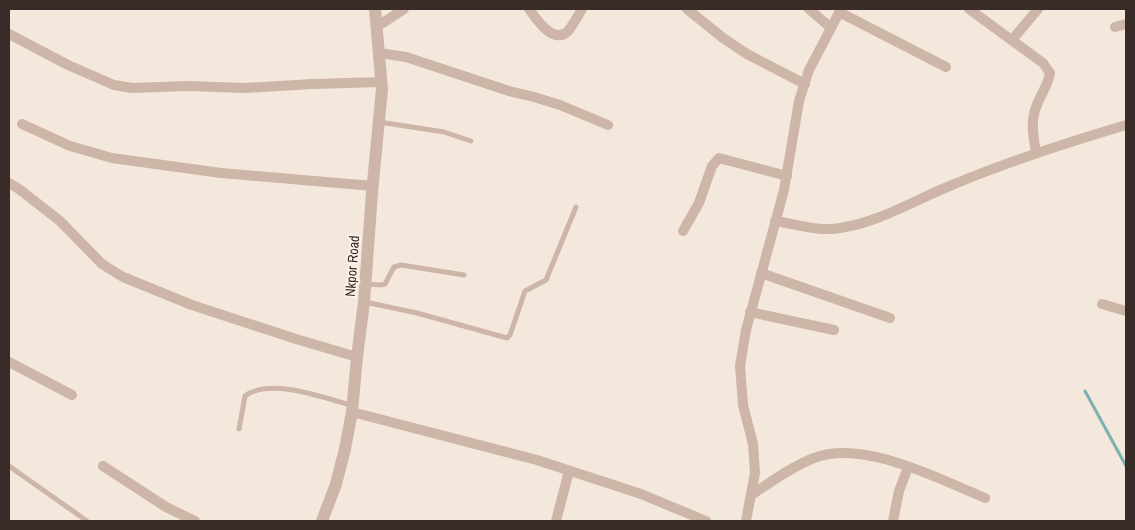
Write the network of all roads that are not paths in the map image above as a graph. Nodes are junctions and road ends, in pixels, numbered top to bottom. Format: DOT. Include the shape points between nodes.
graph roads {
  1 [pos="376,9"];
  2 [pos="404,9"];
  3 [pos="529,9"];
  4 [pos="582,9"];
  5 [pos="687,9"];
  6 [pos="809,9"];
  7 [pos="969,9"];
  8 [pos="1038,9"];
  9 [pos="840,10"];
  10 [pos="1126,24"];
  11 [pos="378,26"];
  12 [pos="830,27"];
  13 [pos="1115,27"];
  14 [pos="9,34"];
  15 [pos="1012,40"];
  16 [pos="380,53"];
  17 [pos="946,67"];
  18 [pos="381,82"];
  19 [pos="805,84"];
  20 [pos="379,122"];
  21 [pos="22,124"];
  22 [pos="608,125"];
  23 [pos="1126,125"];
  24 [pos="471,141"];
  25 [pos="1036,154"];
  26 [pos="787,176"];
  27 [pos="9,184"];
  28 [pos="373,186"];
  29 [pos="576,206"];
  30 [pos="776,221"];
  31 [pos="683,231"];
  32 [pos="761,273"];
  33 [pos="464,275"];
  34 [pos="366,284"];
  35 [pos="364,302"];
  36 [pos="1102,304"];
  37 [pos="1126,311"];
  38 [pos="750,312"];
  39 [pos="890,318"];
  40 [pos="834,330"];
  41 [pos="357,357"];
  42 [pos="9,362"];
  43 [pos="72,395"];
  44 [pos="353,409"];
  45 [pos="238,429"];
  46 [pos="9,466"];
  47 [pos="104,466"];
  48 [pos="908,467"];
  49 [pos="569,471"];
  50 [pos="751,495"];
  51 [pos="985,498"];
  52 [pos="88,521"];
  53 [pos="195,521"];
  54 [pos="322,521"];
  55 [pos="556,521"];
  56 [pos="706,521"];
  57 [pos="746,521"];
  58 [pos="893,521"];
  1 -- 11 [label="street, Nkpor Road"];
  2 -- 11 [label="street"];
  3 -- 4 [label="street" via="549,32 563,34"];
  5 -- 19 [label="street" via="747,54"];
  6 -- 12 [label="street"];
  7 -- 15 [label="street"];
  8 -- 15 [label="street"];
  9 -- 12 [label="street"];
  9 -- 17 [label="street"];
  10 -- 13 [label="street"];
  11 -- 16 [label="street, Nkpor Road"];
  12 -- 19 [label="street"];
  14 -- 18 [label="street" via="68,65 114,85 132,88 245,88"];
  15 -- 25 [label="street" via="1050,73 1034,114"];
  16 -- 18 [label="street, Nkpor Road"];
  16 -- 22 [label="street" via="406,57 509,91 534,96"];
  18 -- 20 [label="street, Nkpor Road"];
  19 -- 26 [label="street"];
  20 -- 24 [label="lane" via="444,132"];
  20 -- 28 [label="street, Nkpor Road"];
  21 -- 28 [label="street" via="70,146 112,158 221,173"];
  23 -- 25 [label="street"];
  25 -- 30 [label="street" via="990,169 895,211 838,229"];
  26 -- 30 [label="street"];
  26 -- 31 [label="street" via="719,158 712,166 699,203"];
  27 -- 41 [label="street" via="60,221 102,264 123,276 192,305"];
  28 -- 34 [label="street, Nkpor Road"];
  29 -- 35 [label="lane" via="546,280 525,291 507,338"];
  30 -- 32 [label="street"];
  32 -- 38 [label="street"];
  32 -- 39 [label="street"];
  33 -- 34 [label="lane" via="401,264 394,267 385,284"];
  34 -- 35 [label="street, Nkpor Road"];
  35 -- 41 [label="street, Nkpor Road"];
  36 -- 37 [label="street"];
  38 -- 40 [label="street"];
  38 -- 50 [label="street" via="740,366 743,405 753,444 755,473"];
  41 -- 44 [label="street, Nkpor Road"];
  42 -- 43 [label="street"];
  44 -- 45 [label="lane" via="286,388 255,390 245,396"];
  44 -- 49 [label="street"];
  44 -- 54 [label="street, Nkpor Road" via="343,458"];
  46 -- 52 [label="lane"];
  47 -- 53 [label="street" via="166,507"];
  48 -- 50 [label="street" via="870,456 840,453 815,458 788,470"];
  48 -- 51 [label="street"];
  48 -- 58 [label="street" via="898,491"];
  49 -- 55 [label="street"];
  49 -- 56 [label="street" via="641,494"];
  50 -- 57 [label="street"];
}
